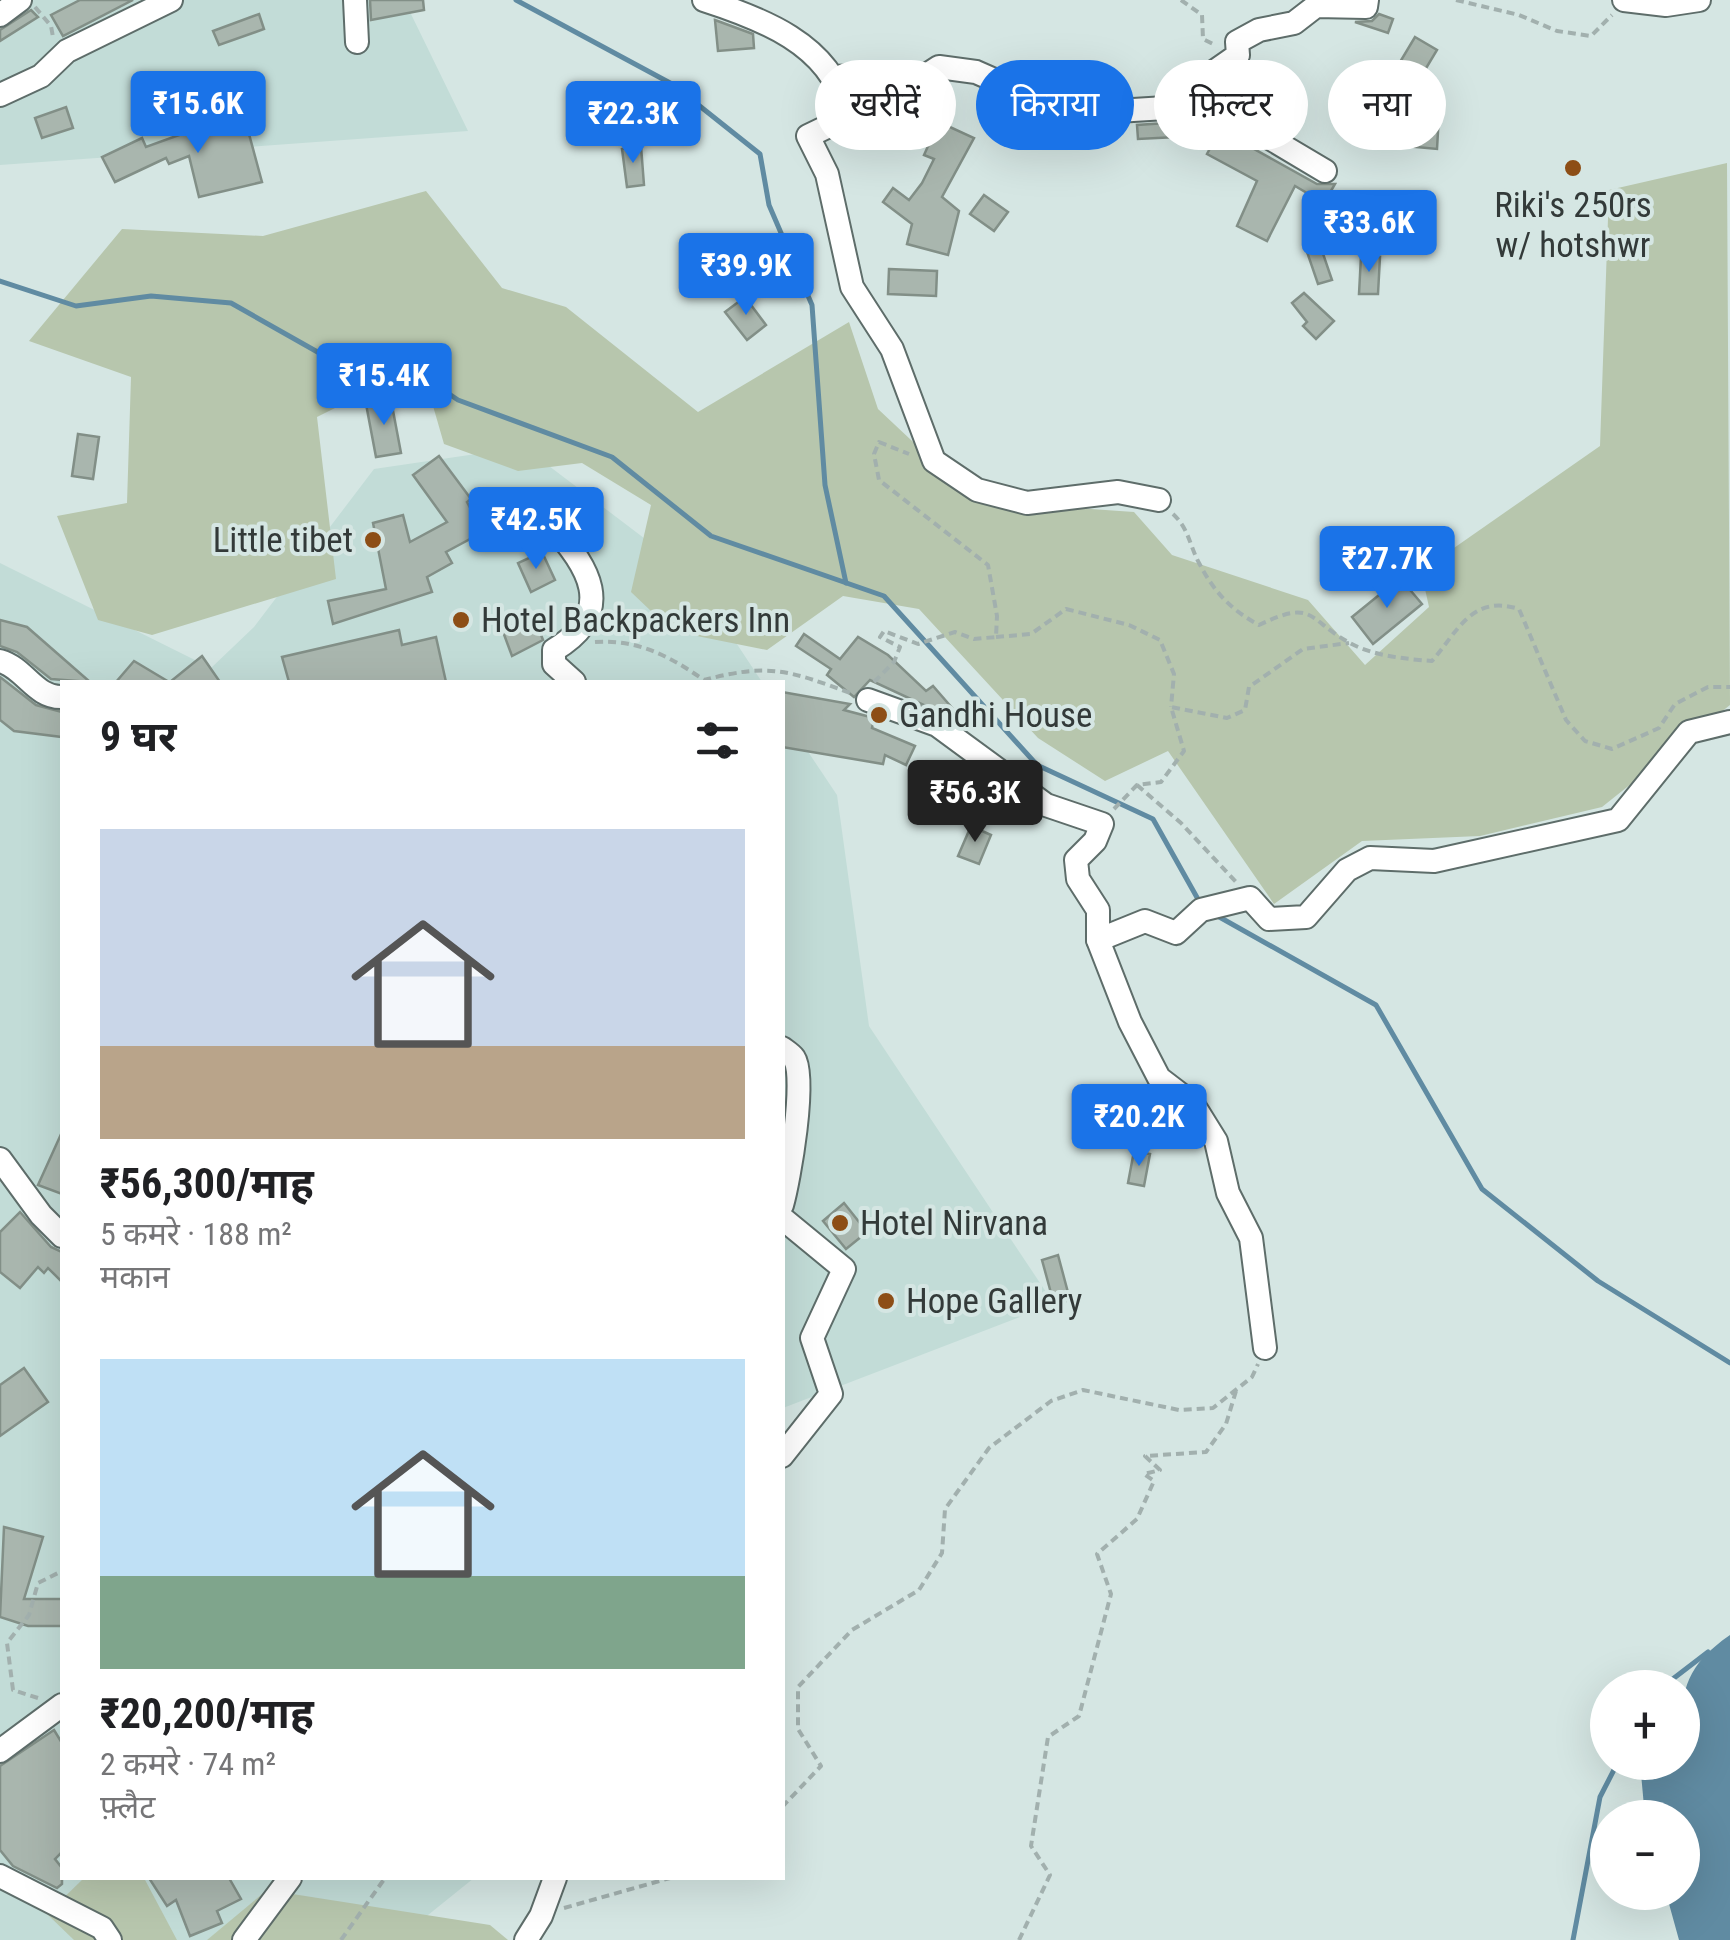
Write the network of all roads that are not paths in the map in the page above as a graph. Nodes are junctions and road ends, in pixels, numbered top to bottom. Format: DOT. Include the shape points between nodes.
graph roads {
  1 [pos="20,0"];
  2 [pos="171,0"];
  3 [pos="355,0"];
  4 [pos="704,0"];
  5 [pos="1366,0"];
  6 [pos="1624,0"];
  7 [pos="1698,0"];
  8 [pos="0,16"];
  9 [pos="358,42"];
  10 [pos="816,60"];
  11 [pos="1231,60"];
  12 [pos="956,70"];
  13 [pos="0,95"];
  14 [pos="1154,109"];
  15 [pos="815,150"];
  16 [pos="1290,150"];
  17 [pos="1325,171"];
  18 [pos="1159,500"];
  19 [pos="548,522"];
  20 [pos="0,661"];
  21 [pos="572,680"];
  22 [pos="60,697"];
  23 [pos="864,699"];
  24 [pos="1730,722"];
  25 [pos="1098,940"];
  26 [pos="785,1051"];
  27 [pos="0,1160"];
  28 [pos="785,1195"];
  29 [pos="785,1221"];
  30 [pos="60,1234"];
  31 [pos="1265,1348"];
  32 [pos="785,1452"];
  33 [pos="60,1706"];
  34 [pos="0,1751"];
  35 [pos="0,1876"];
  36 [pos="289,1880"];
  37 [pos="554,1880"];
  38 [pos="110,1940"];
  39 [pos="244,1940"];
  40 [pos="526,1940"];
  1 -- 8 [label="street"];
  2 -- 13 [label="street" via="66,52 41,76"];
  3 -- 9 [label="street"];
  4 -- 10 [label="street" via="757,17"];
  5 -- 11 [label="street" via="1366,7 1316,6 1294,22 1259,30 1238,42"];
  6 -- 7 [label="street"];
  12 -- 14 [label="street" via="976,72 1092,123 1117,112"];
  15 -- 18 [label="street" via="827,174 852,287 892,349 934,462 977,490 1027,503 1118,492"];
  16 -- 17 [label="street"];
  19 -- 21 [label="street" via="589,576 592,609 579,634 554,650 554,664"];
  20 -- 22 [label="street"];
  23 -- 25 [label="street" via="936,725 1046,805 1102,824 1076,860 1078,879 1098,910"];
  24 -- 25 [label="street" via="1689,732 1618,820 1434,862 1370,858 1347,870 1306,917 1269,919 1250,898 1200,910 1176,933 1146,922"];
  25 -- 31 [label="street" via="1159,1078 1193,1104 1216,1141 1228,1193 1251,1238"];
  26 -- 28 [label="street" via="800,1076 795,1163"];
  27 -- 30 [label="street"];
  29 -- 32 [label="street" via="844,1270 812,1338 831,1394"];
  33 -- 34 [label="street"];
  35 -- 38 [label="street" via="102,1928"];
  36 -- 39 [label="street"];
  37 -- 40 [label="street"];
}
